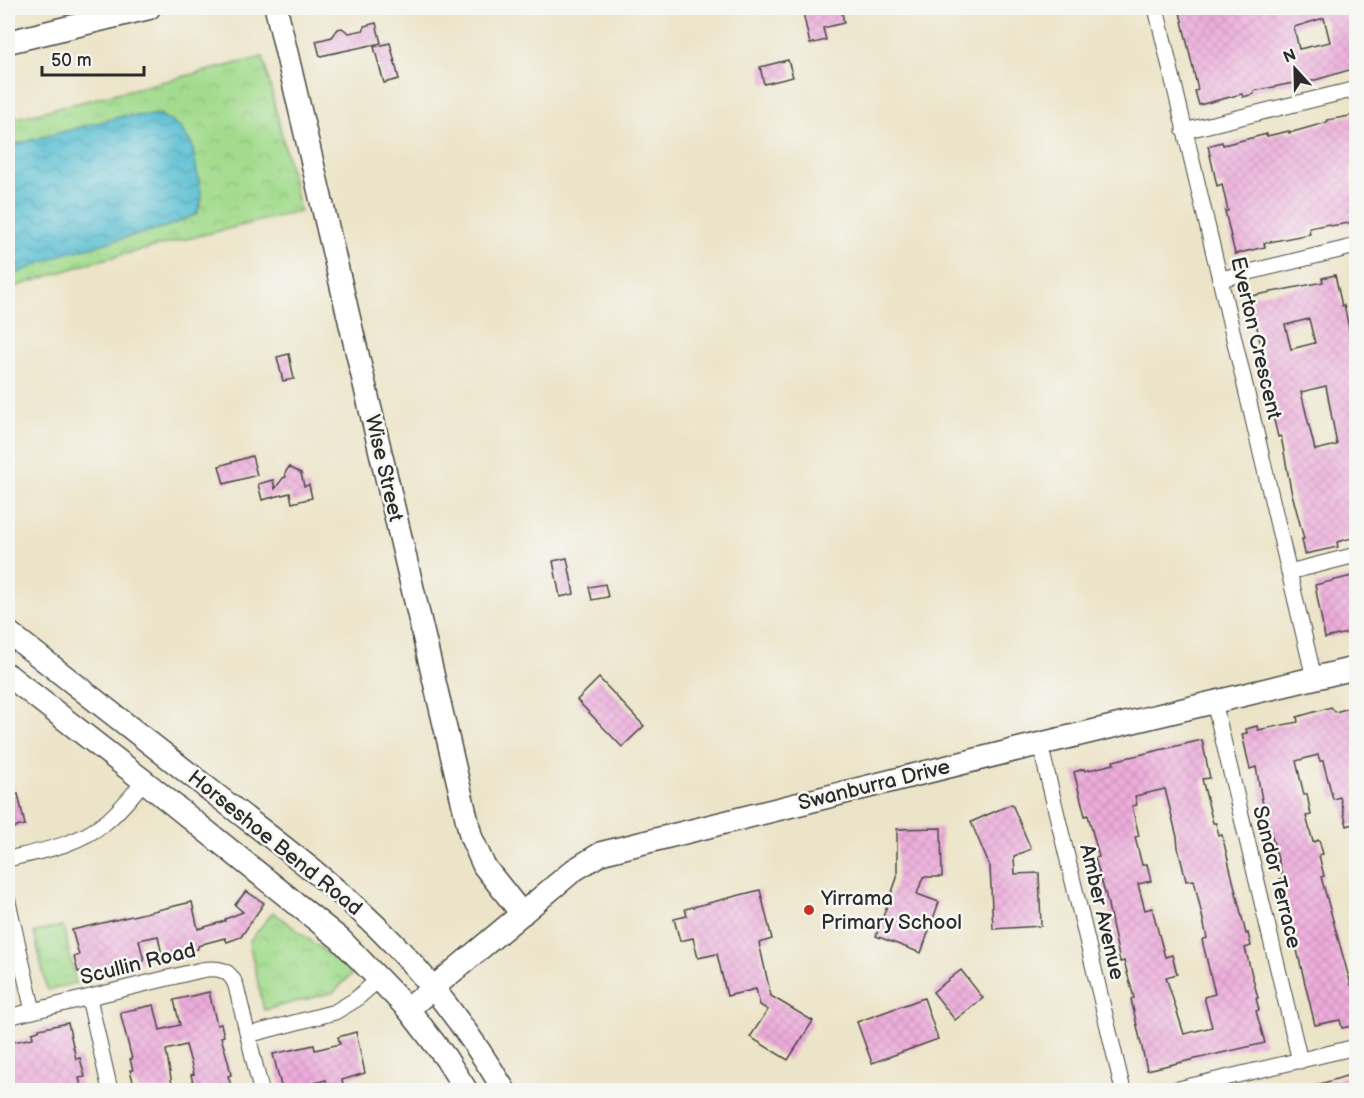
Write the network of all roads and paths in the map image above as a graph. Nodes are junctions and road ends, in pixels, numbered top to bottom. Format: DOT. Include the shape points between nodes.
graph roads {
  1 [pos="149,8"];
  2 [pos="276,8"];
  3 [pos="1156,8"];
  4 [pos="8,42"];
  5 [pos="1356,89"];
  6 [pos="1184,131"];
  7 [pos="1356,250"];
  8 [pos="1221,279"];
  9 [pos="1356,555"];
  10 [pos="1289,572"];
  11 [pos="8,632"];
  12 [pos="1356,668"];
  13 [pos="8,675"];
  14 [pos="1314,678"];
  15 [pos="1214,702"];
  16 [pos="1040,744"];
  17 [pos="165,755"];
  18 [pos="144,782"];
  19 [pos="8,859"];
  20 [pos="8,902"];
  21 [pos="522,914"];
  22 [pos="379,979"];
  23 [pos="433,988"];
  24 [pos="88,998"];
  25 [pos="408,1009"];
  26 [pos="33,1011"];
  27 [pos="8,1017"];
  28 [pos="248,1035"];
  29 [pos="1356,1047"];
  30 [pos="1300,1061"];
  31 [pos="110,1090"];
  32 [pos="261,1090"];
  33 [pos="466,1090"];
  34 [pos="504,1090"];
  35 [pos="1123,1090"];
  36 [pos="1174,1090"];
  1 -- 4 [label="street"];
  2 -- 21 [label="street, Wise Street" via="471,837 484,866"];
  3 -- 6 [label="street, Everton Crescent"];
  5 -- 6 [label="street"];
  6 -- 8 [label="street, Everton Crescent"];
  7 -- 8 [label="street"];
  8 -- 10 [label="street, Everton Crescent"];
  9 -- 10 [label="street"];
  10 -- 14 [label="street, Everton Crescent"];
  11 -- 17 [label="street, Horseshoe Bend Road"];
  12 -- 14 [label="street, Swanburra Drive"];
  13 -- 18 [label="street, Horseshoe Bend Road"];
  14 -- 15 [label="street, Swanburra Drive"];
  15 -- 16 [label="street, Swanburra Drive"];
  15 -- 30 [label="street, Sandor Terrace"];
  16 -- 21 [label="street, Swanburra Drive" via="612,849 584,863"];
  16 -- 35 [label="street, Amber Avenue"];
  17 -- 18 [label="street"];
  17 -- 23 [label="street, Horseshoe Bend Road" via="344,896"];
  18 -- 19 [label="street" via="113,816 90,833 66,844"];
  18 -- 22 [label="street, Horseshoe Bend Road" via="340,939"];
  20 -- 26 [label="street"];
  21 -- 23 [label="street, Swanburra Drive"];
  22 -- 25 [label="street, Horseshoe Bend Road"];
  22 -- 28 [label="street" via="335,1012"];
  23 -- 25 [label="street, Swanburra Drive"];
  23 -- 34 [label="street, Horseshoe Bend Road"];
  24 -- 26 [label="street, Scullin Road"];
  24 -- 28 [label="street, Scullin Road" via="222,969 235,984"];
  24 -- 31 [label="street"];
  25 -- 33 [label="street, Horseshoe Bend Road"];
  26 -- 27 [label="street, Scullin Road"];
  28 -- 32 [label="street, Scullin Road"];
  29 -- 30 [label="street"];
  30 -- 36 [label="street"];
}
